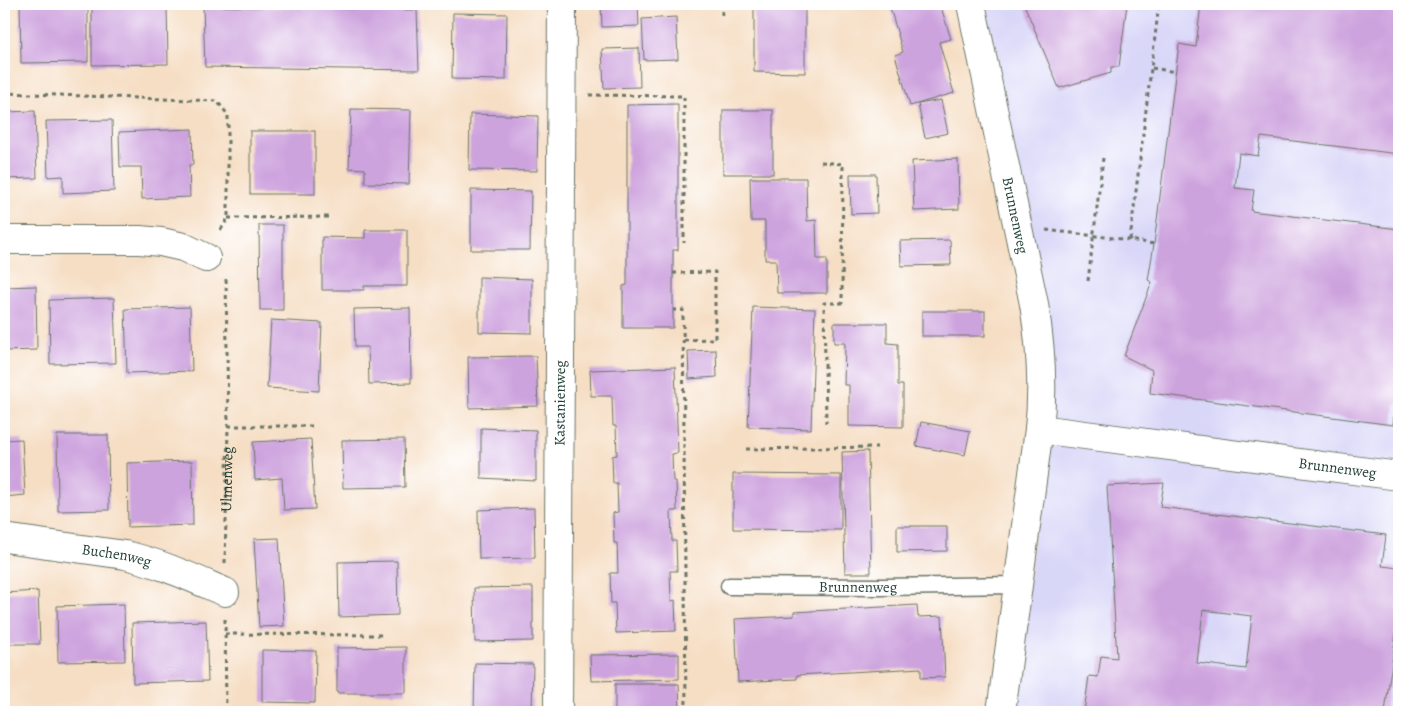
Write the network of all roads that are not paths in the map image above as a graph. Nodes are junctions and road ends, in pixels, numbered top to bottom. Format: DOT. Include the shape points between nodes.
graph roads {
  1 [pos="562,4"];
  2 [pos="971,4"];
  3 [pos="4,240"];
  4 [pos="206,258"];
  5 [pos="1039,429"];
  6 [pos="1399,476"];
  7 [pos="4,538"];
  8 [pos="1017,585"];
  9 [pos="729,586"];
  10 [pos="225,592"];
  11 [pos="558,712"];
  12 [pos="1001,712"];
  1 -- 11 [label="street, Kastanienweg"];
  2 -- 5 [label="street, Brunnenweg" via="1034,304 1041,350"];
  3 -- 4 [label="street" via="140,240 183,247"];
  5 -- 6 [label="street, Brunnenweg"];
  5 -- 8 [label="street, Brunnenweg"];
  7 -- 10 [label="street, Buchenweg" via="140,558"];
  8 -- 9 [label="lane, Brunnenweg"];
  8 -- 12 [label="street, Brunnenweg"];
}
